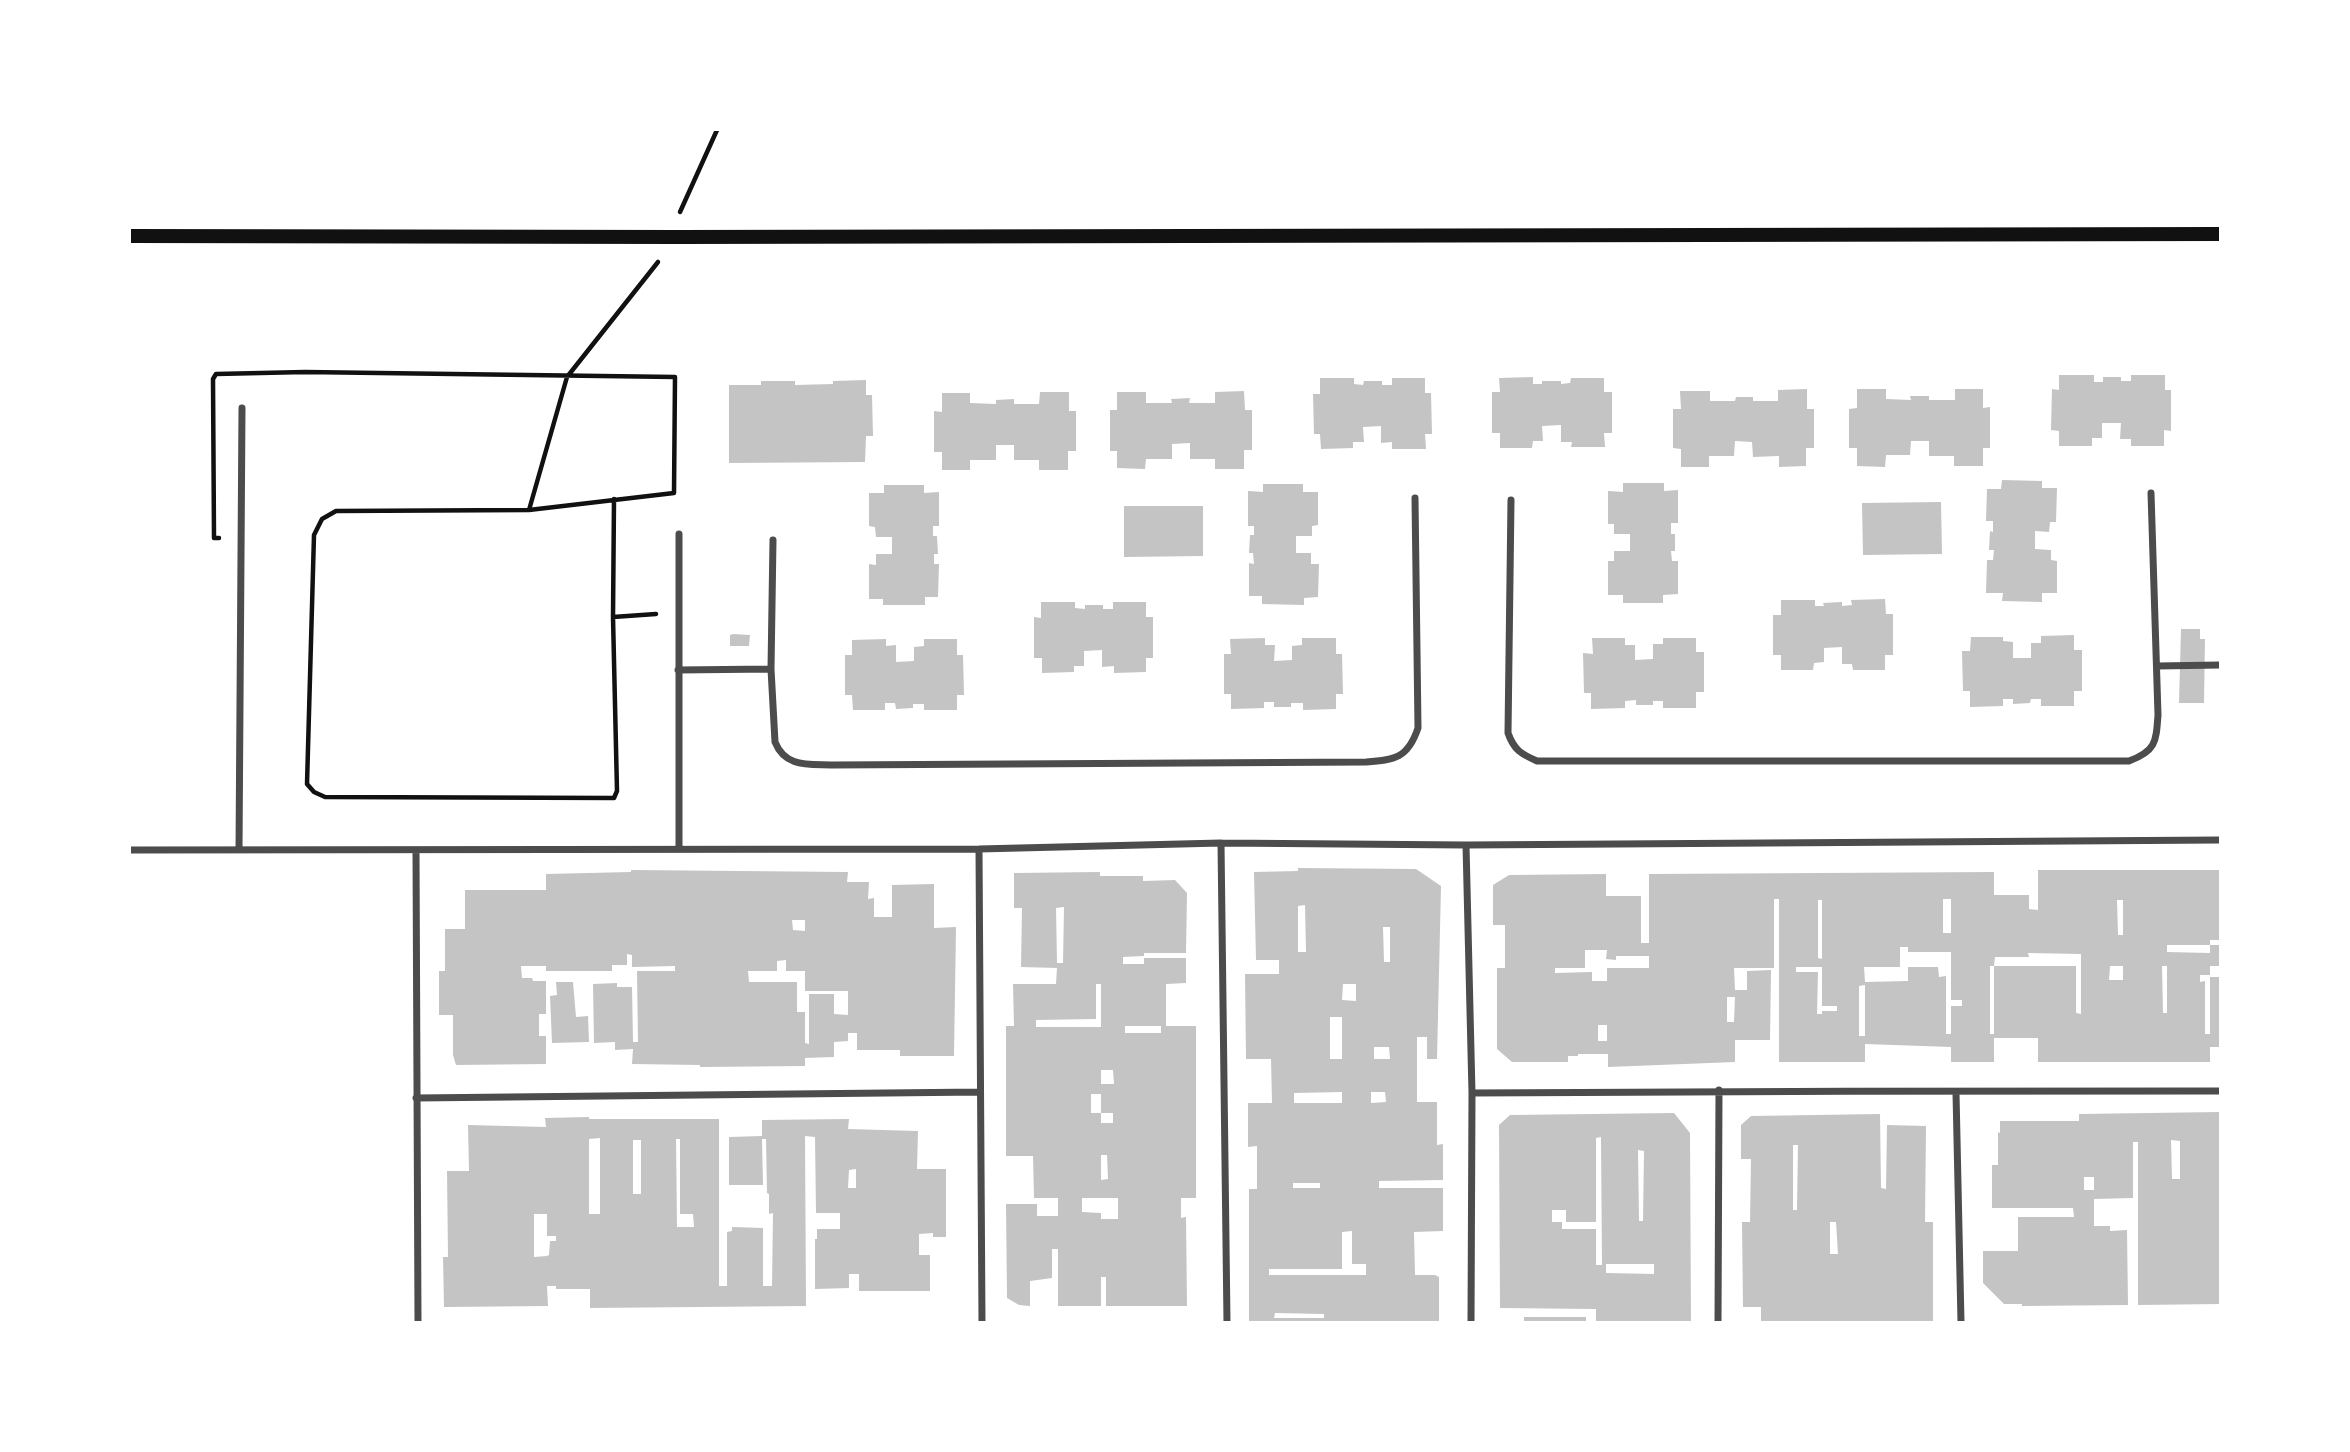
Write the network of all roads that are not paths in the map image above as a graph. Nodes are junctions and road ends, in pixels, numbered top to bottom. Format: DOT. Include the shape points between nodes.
graph roads {
  1 [pos="2221,234"];
  2 [pos="130,236"];
  3 [pos="242,408"];
  4 [pos="2151,493"];
  5 [pos="1415,498"];
  6 [pos="1511,500"];
  7 [pos="679,534"];
  8 [pos="773,540"];
  9 [pos="2221,665"];
  10 [pos="2157,666"];
  11 [pos="771,669"];
  12 [pos="678,670"];
  13 [pos="2221,840"];
  14 [pos="1221,844"];
  15 [pos="1466,845"];
  16 [pos="678,848"];
  17 [pos="130,849"];
  18 [pos="979,849"];
  19 [pos="239,850"];
  20 [pos="416,850"];
  21 [pos="1719,1090"];
  22 [pos="2221,1091"];
  23 [pos="980,1093"];
  24 [pos="1472,1093"];
  25 [pos="1956,1093"];
  26 [pos="416,1098"];
  27 [pos="418,1322"];
  28 [pos="982,1322"];
  29 [pos="1227,1322"];
  30 [pos="1471,1322"];
  31 [pos="1718,1322"];
  32 [pos="1961,1322"];
  1 -- 2 [label="main road"];
  3 -- 19 [label="street"];
  4 -- 10 [label="street"];
  5 -- 11 [label="street" via="1418,728 1413,744 1391,760 804,764 789,760 775,742"];
  6 -- 10 [label="street" via="1508,733 1521,754 1537,761 2129,761 2144,755 2157,737"];
  7 -- 12 [label="street"];
  8 -- 11 [label="street"];
  9 -- 10 [label="street"];
  11 -- 12 [label="street"];
  12 -- 16 [label="street"];
  13 -- 15 [label="street"];
  14 -- 15 [label="street"];
  14 -- 18 [label="street"];
  14 -- 29 [label="street"];
  15 -- 24 [label="street"];
  16 -- 18 [label="street"];
  16 -- 20 [label="street"];
  17 -- 19 [label="street"];
  18 -- 23 [label="street"];
  19 -- 20 [label="street"];
  20 -- 26 [label="street"];
  21 -- 24 [label="street"];
  21 -- 25 [label="street"];
  21 -- 31 [label="street"];
  22 -- 25 [label="street"];
  23 -- 26 [label="street"];
  23 -- 28 [label="street"];
  24 -- 30 [label="street"];
  25 -- 32 [label="street"];
  26 -- 27 [label="street"];
}
